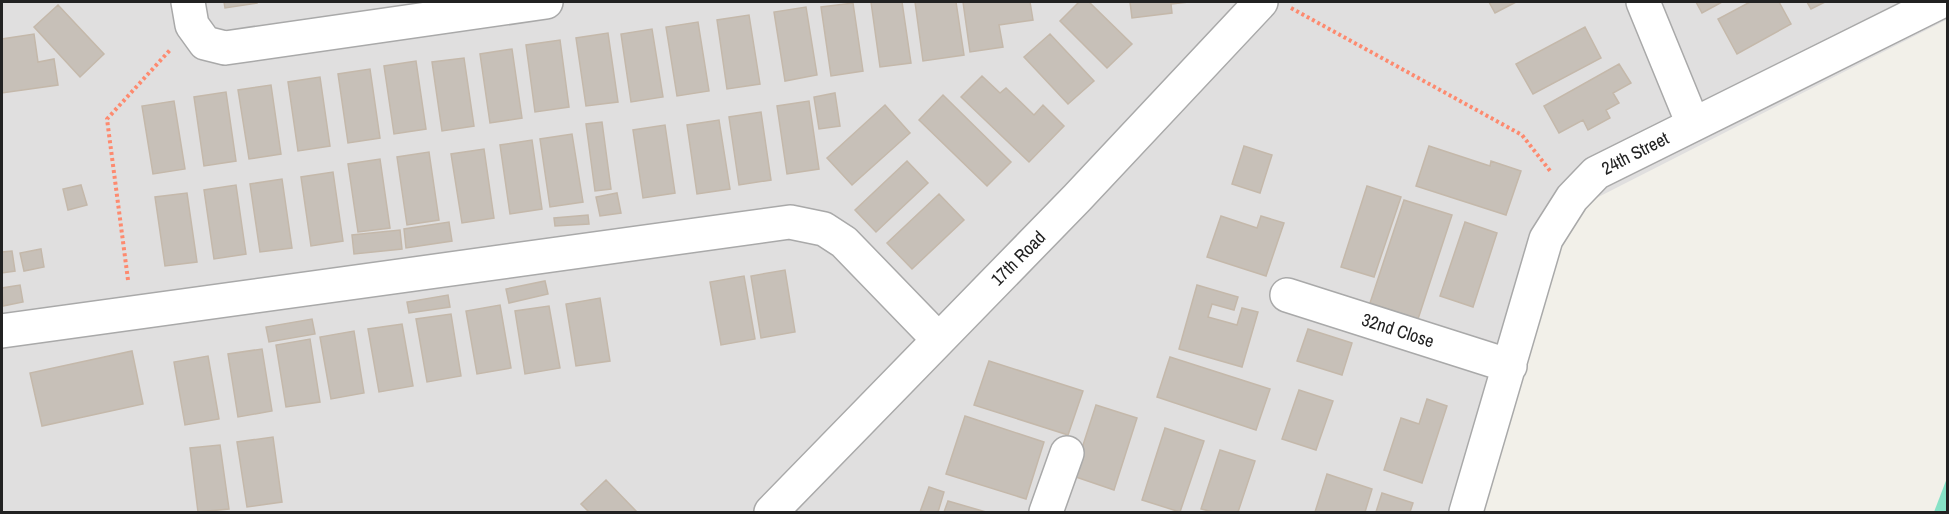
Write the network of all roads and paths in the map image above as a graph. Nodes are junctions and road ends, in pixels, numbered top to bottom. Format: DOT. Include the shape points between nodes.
graph roads {
  1 [pos="546,2"];
  2 [pos="1643,2"];
  3 [pos="1940,2"];
  4 [pos="1276,4"];
  5 [pos="190,13"];
  6 [pos="1693,124"];
  7 [pos="1572,198"];
  8 [pos="1287,295"];
  9 [pos="133,314"];
  10 [pos="2,331"];
  11 [pos="938,339"];
  12 [pos="1510,366"];
  13 [pos="1067,453"];
  14 [pos="771,513"];
  15 [pos="1046,513"];
  16 [pos="1466,513"];
  1 -- 5 [label="street" via="225,48 205,43"];
  2 -- 6 [label="street"];
  3 -- 6 [label="street, 24th Street"];
  4 -- 7 [label="path" via="1522,135"];
  4 -- 11 [label="street, 17th Road"];
  5 -- 9 [label="path" via="107,119"];
  6 -- 7 [label="street, 24th Street" via="1596,173"];
  7 -- 12 [label="street, 24th Street" via="1546,239"];
  8 -- 12 [label="street, 32nd Close"];
  9 -- 10 [label="street"];
  9 -- 11 [label="street" via="790,222 824,229 844,242"];
  11 -- 14 [label="street, 17th Road"];
  12 -- 16 [label="street, 24th Street"];
  13 -- 15 [label="street"];
}
